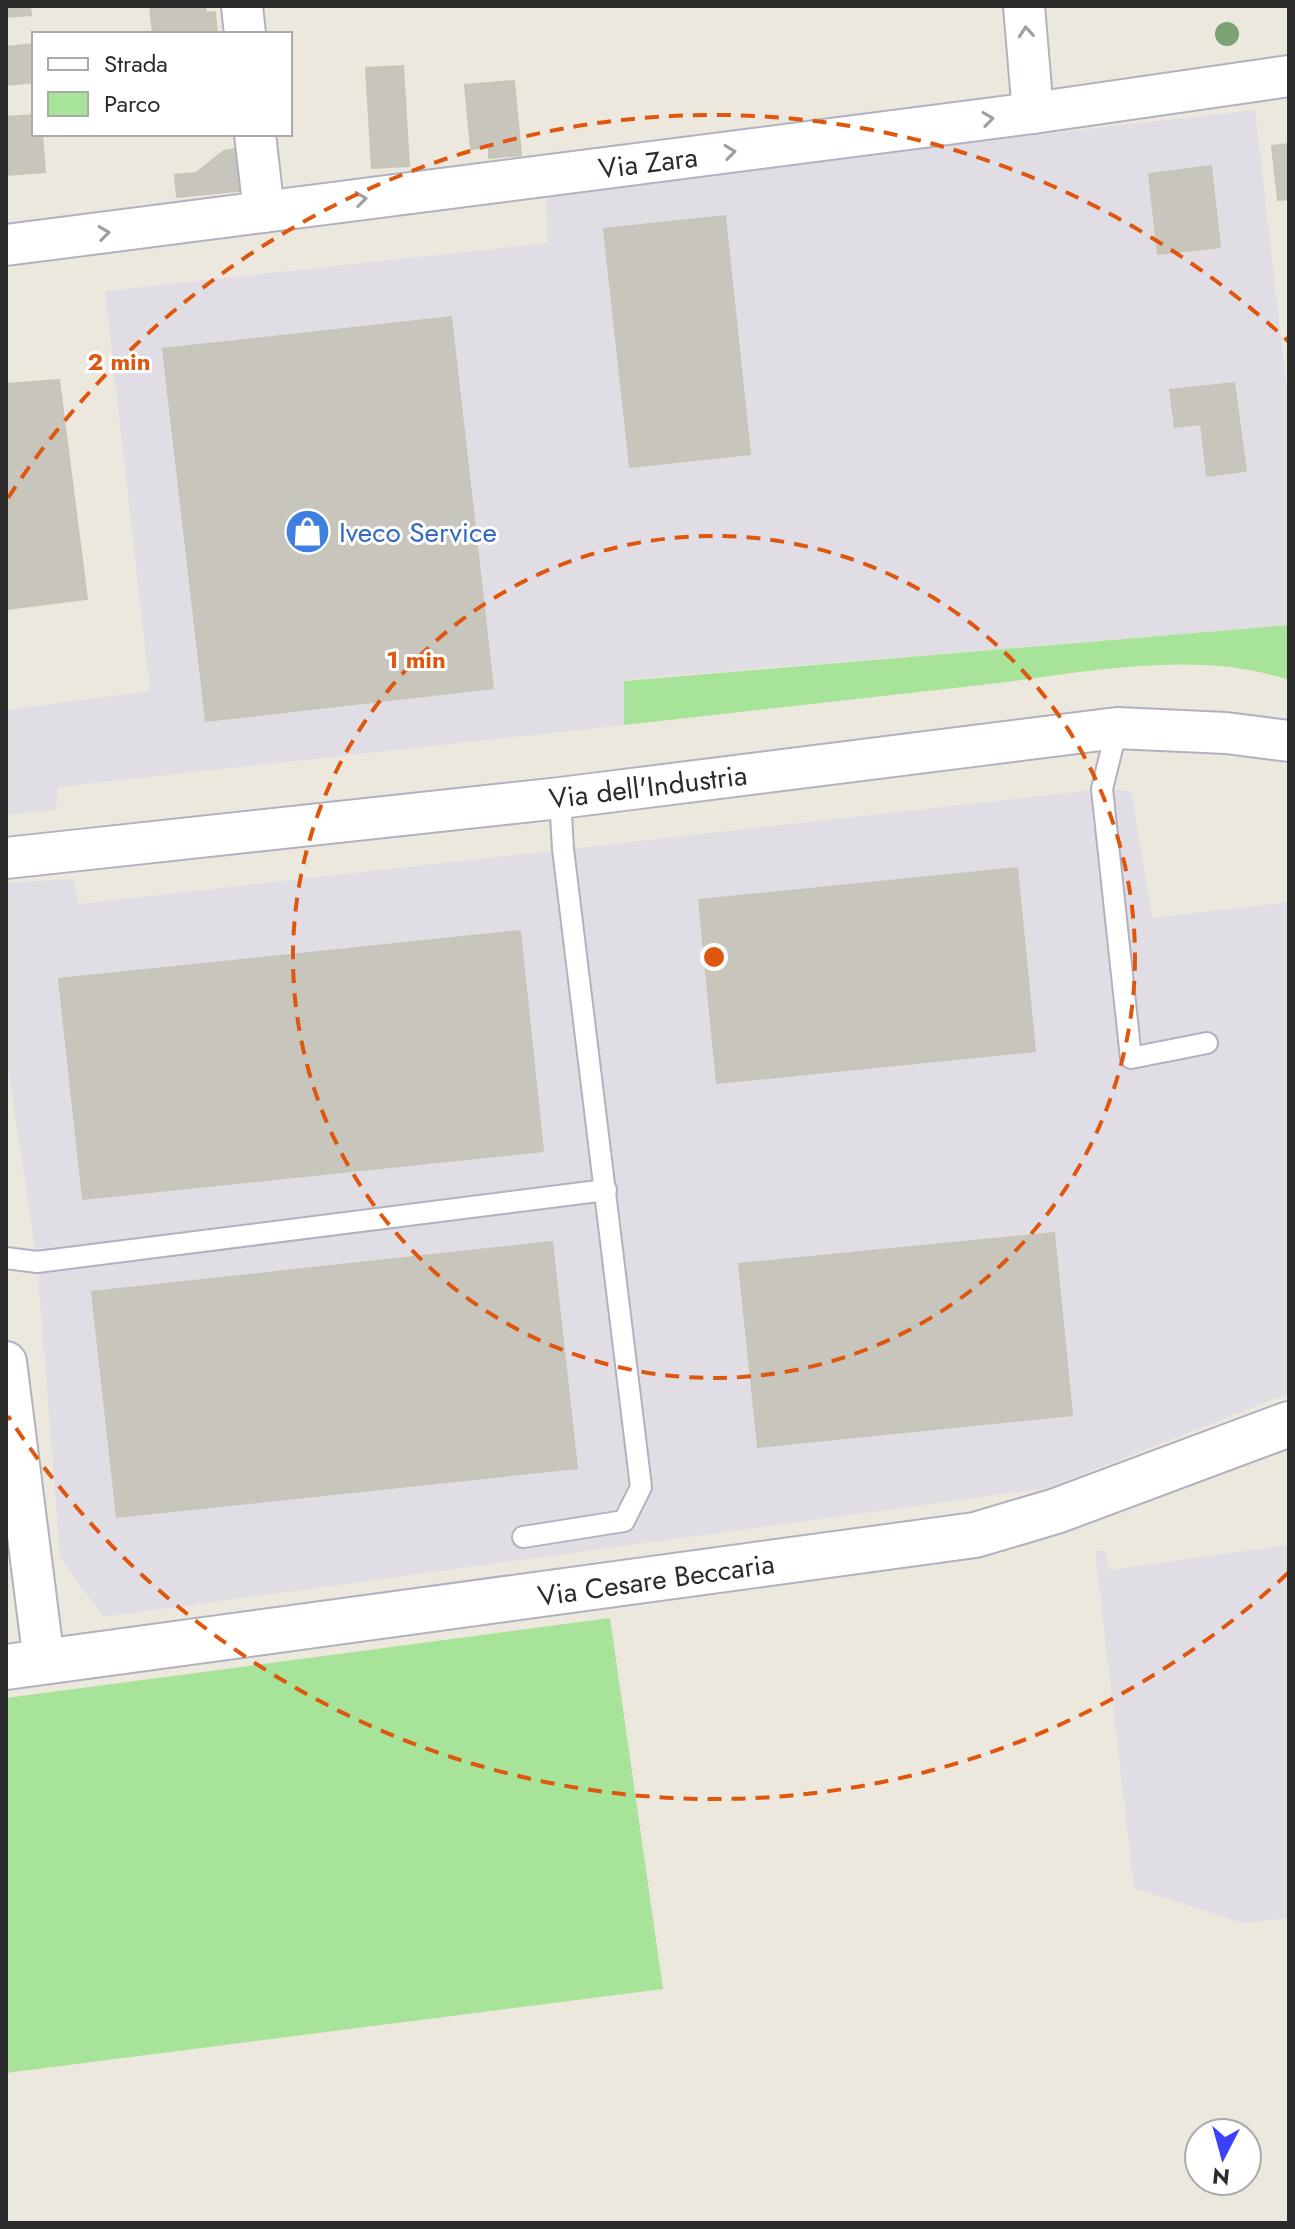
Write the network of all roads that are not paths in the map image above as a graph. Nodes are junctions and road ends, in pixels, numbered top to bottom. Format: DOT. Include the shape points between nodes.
graph roads {
  1 [pos="242,6"];
  2 [pos="1024,6"];
  3 [pos="245,32"];
  4 [pos="1289,76"];
  5 [pos="1033,113"];
  6 [pos="255,136"];
  7 [pos="264,212"];
  8 [pos="6,245"];
  9 [pos="1117,728"];
  10 [pos="1289,741"];
  11 [pos="560,798"];
  12 [pos="6,858"];
  13 [pos="1207,1043"];
  14 [pos="606,1190"];
  15 [pos="6,1258"];
  16 [pos="6,1362"];
  17 [pos="1289,1424"];
  18 [pos="523,1537"];
  19 [pos="25,1664"];
  1 -- 3 [label="street"];
  5 -- 2 [label="street, one-way"];
  4 -- 5 [label="street, Via Zara"];
  7 -- 5 [label="street, Via Zara, one-way"];
  6 -- 7 [label="street"];
  8 -- 7 [label="street, Via Zara, one-way"];
  9 -- 10 [label="street, Via dell'Industria"];
  9 -- 11 [label="street, Via dell'Industria"];
  9 -- 13 [label="lane" via="1102,789 1131,1058"];
  11 -- 12 [label="street, Via dell'Industria"];
  11 -- 14 [label="lane"];
  14 -- 15 [label="lane" via="37,1262"];
  14 -- 18 [label="lane" via="641,1487 624,1521"];
  16 -- 19 [label="street"];
  17 -- 19 [label="street, Via Cesare Beccaria" via="975,1535"];
}
